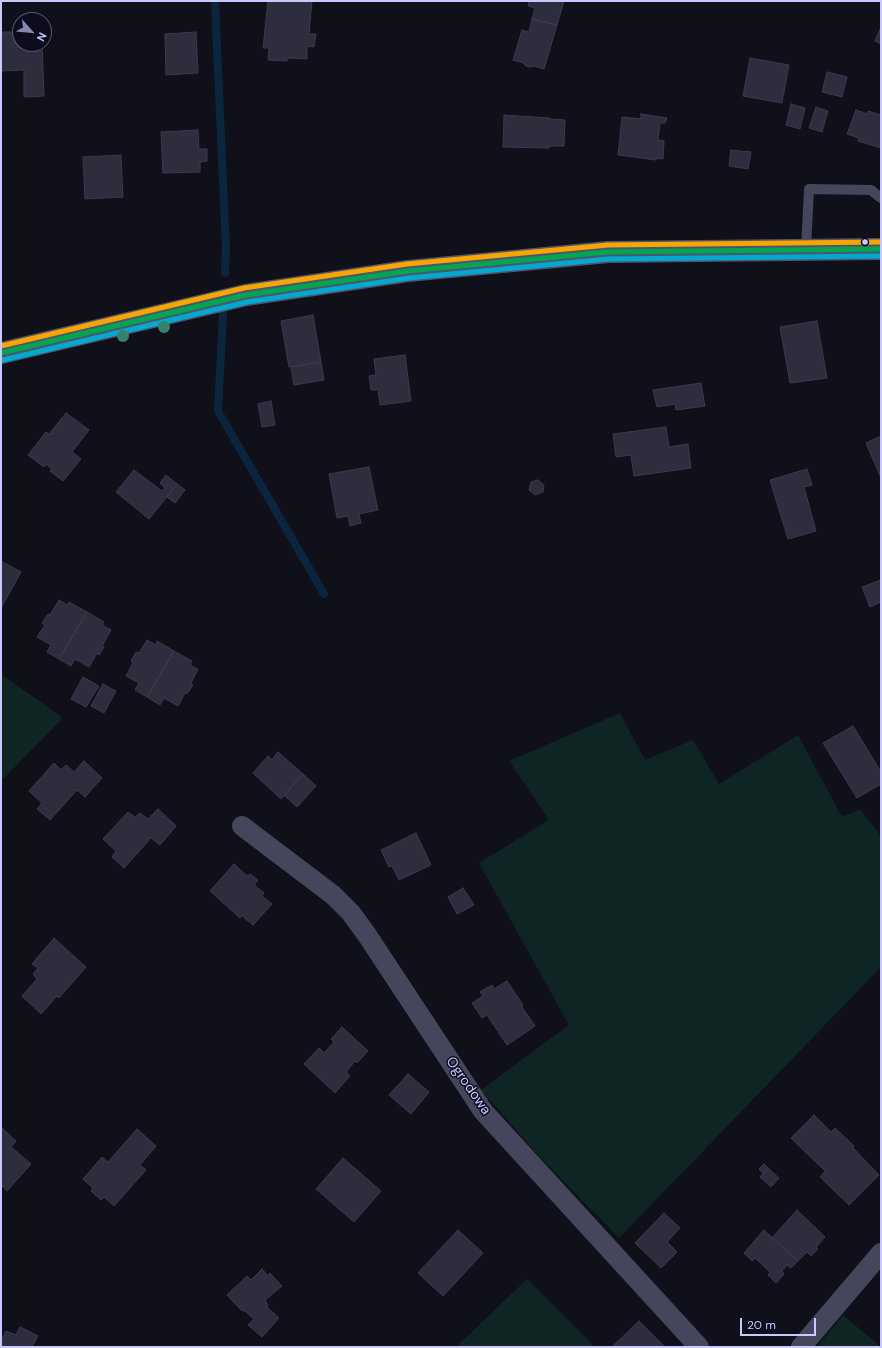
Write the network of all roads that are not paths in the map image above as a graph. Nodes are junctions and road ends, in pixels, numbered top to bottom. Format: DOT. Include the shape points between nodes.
graph roads {
  1 [pos="881,198"];
  2 [pos="806,249"];
  3 [pos="881,249"];
  4 [pos="1,353"];
  5 [pos="242,826"];
  6 [pos="881,1253"];
  7 [pos="699,1347"];
  8 [pos="801,1347"];
  1 -- 2 [label="lane" via="871,190 809,189"];
  2 -- 3 [label="street"];
  2 -- 4 [label="street" via="608,252 408,271 246,295"];
  5 -- 7 [label="street, Ogrodowa" via="333,895 351,913 483,1111"];
  6 -- 8 [label="street"];
}
